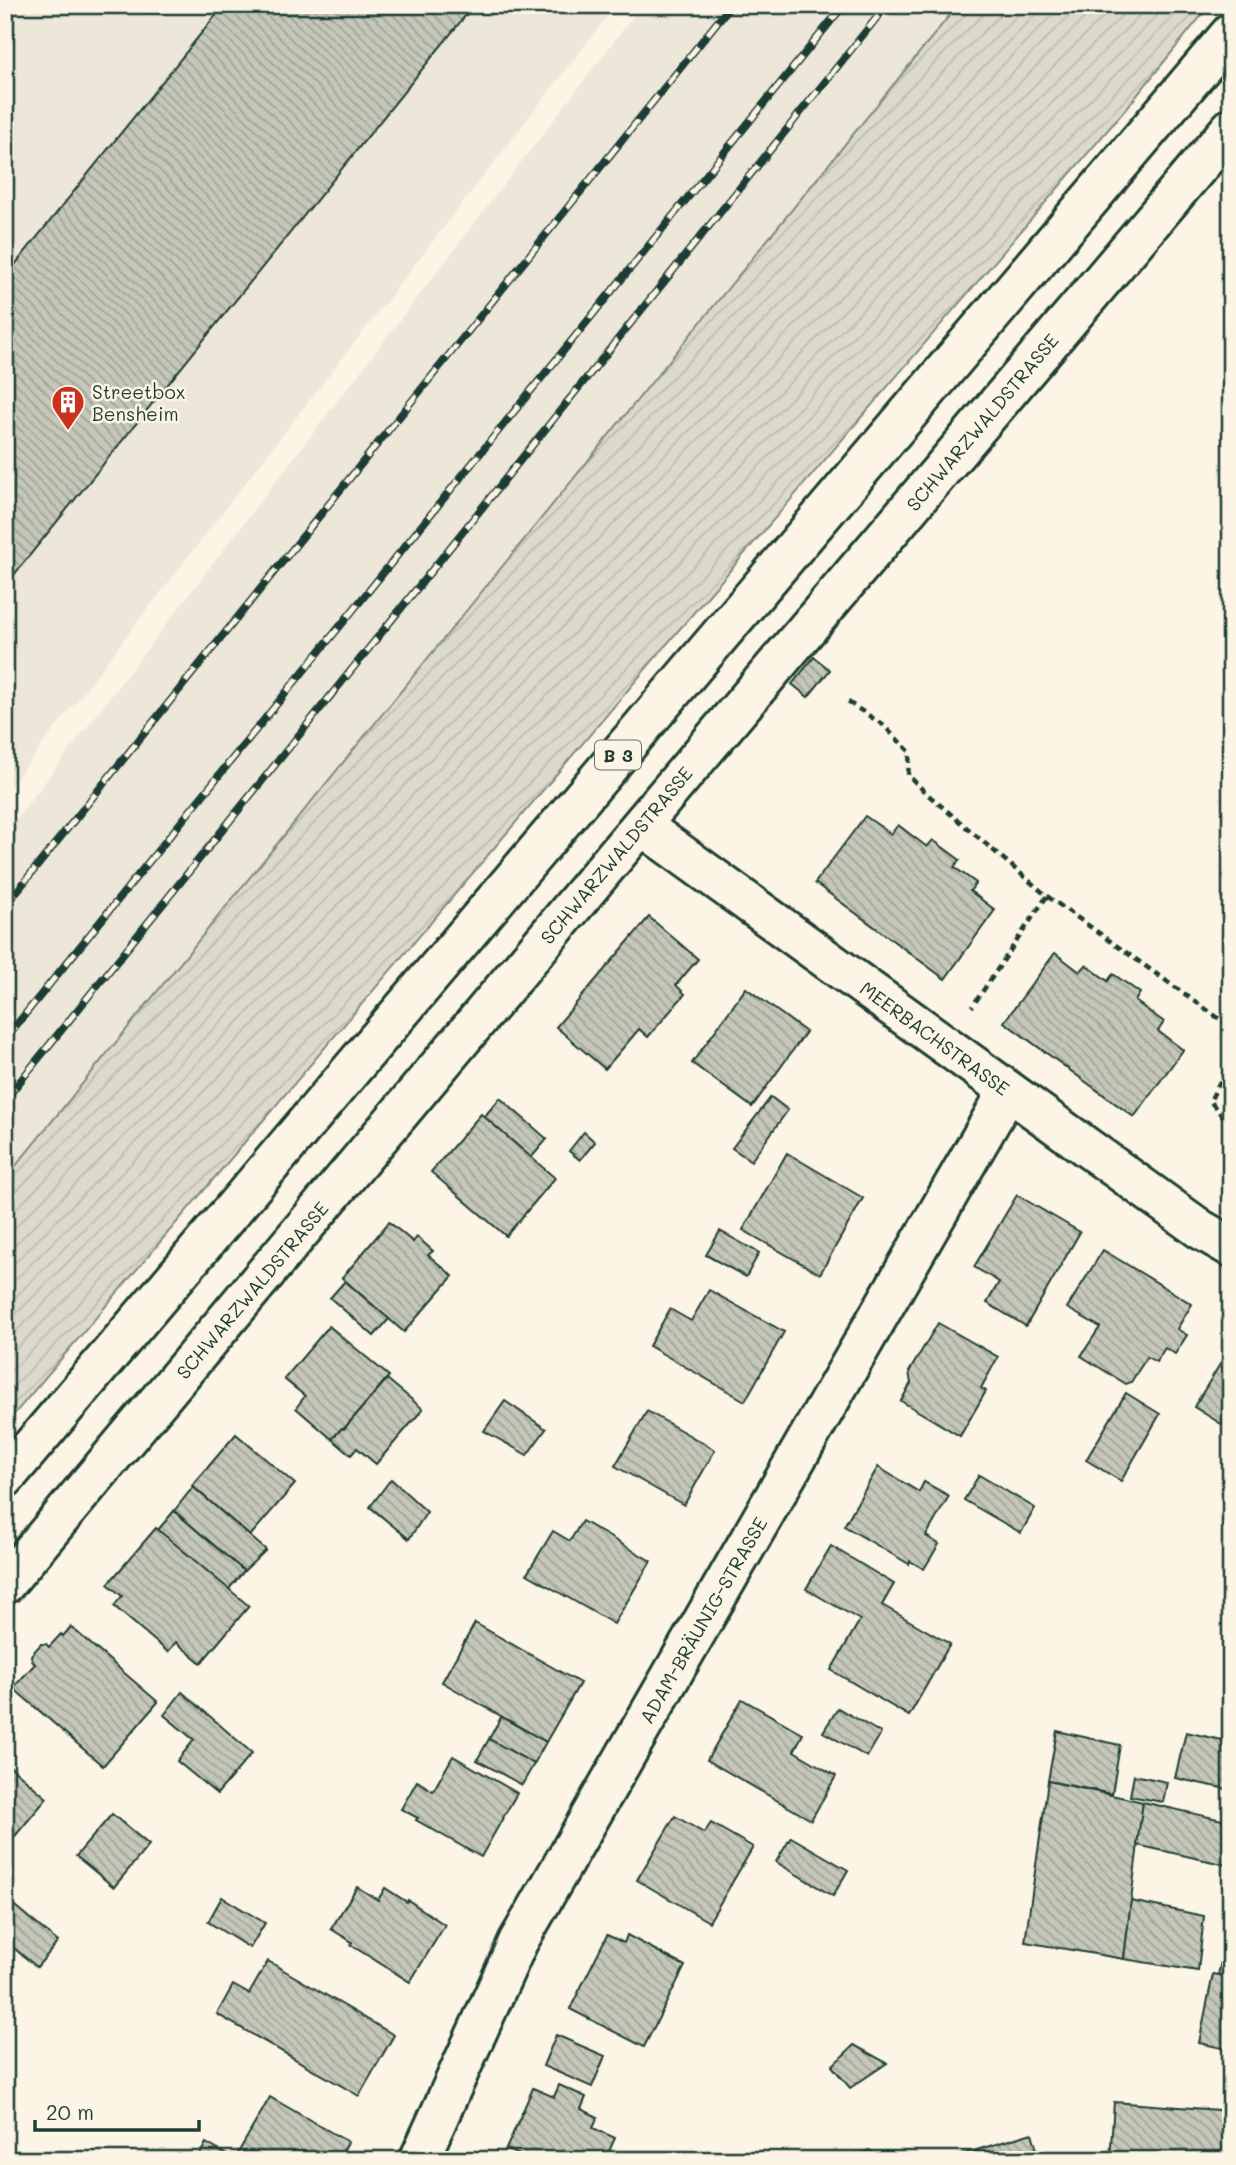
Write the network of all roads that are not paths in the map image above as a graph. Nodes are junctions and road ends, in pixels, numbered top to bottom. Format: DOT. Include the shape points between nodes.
graph roads {
  1 [pos="1231,33"];
  2 [pos="1231,128"];
  3 [pos="642,826"];
  4 [pos="1008,1091"];
  5 [pos="1231,1247"];
  6 [pos="5,1478"];
  7 [pos="5,1584"];
  8 [pos="419,2160"];
  1 -- 6 [label="street, B 3"];
  2 -- 3 [label="street, SCHWARZWALDSTRASSE"];
  3 -- 4 [label="street, MEERBACHSTRASSE"];
  3 -- 7 [label="street, SCHWARZWALDSTRASSE"];
  4 -- 5 [label="street, MEERBACHSTRASSE"];
  4 -- 8 [label="street, ADAM-BRÄUNIG-STRASSE" via="518,1942"];
}
